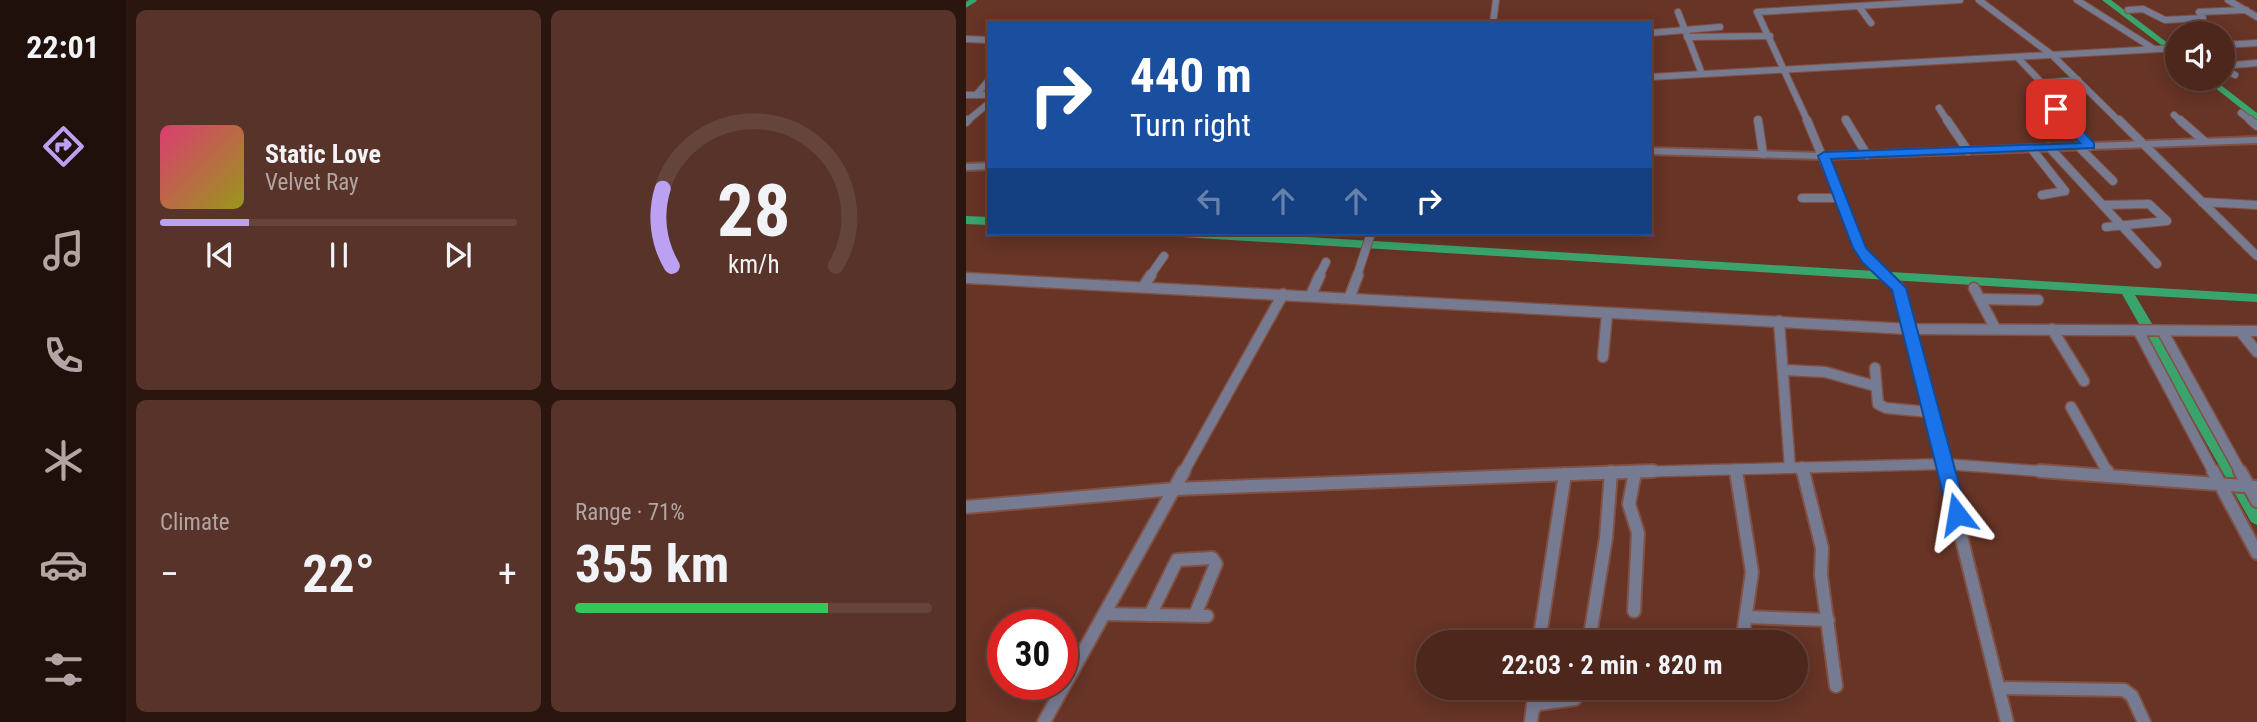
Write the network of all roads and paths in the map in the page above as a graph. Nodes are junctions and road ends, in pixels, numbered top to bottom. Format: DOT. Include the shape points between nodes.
graph roads {
  1 [pos="1496,0"];
  2 [pos="1960,0"];
  3 [pos="1979,0"];
  4 [pos="2077,0"];
  5 [pos="2228,0"];
  6 [pos="1860,8"];
  7 [pos="2128,9"];
  8 [pos="2246,10"];
  9 [pos="1678,12"];
  10 [pos="2257,16"];
  11 [pos="1493,21"];
  12 [pos="1871,23"];
  13 [pos="1720,27"];
  14 [pos="1652,33"];
  15 [pos="1686,34"];
  16 [pos="1770,36"];
  17 [pos="966,38"];
  18 [pos="987,40"];
  19 [pos="2257,43"];
  20 [pos="2235,44"];
  21 [pos="2244,44"];
  22 [pos="2157,49"];
  23 [pos="2165,49"];
  24 [pos="2257,52"];
  25 [pos="2052,55"];
  26 [pos="2017,57"];
  27 [pos="2257,63"];
  28 [pos="2235,66"];
  29 [pos="1787,70"];
  30 [pos="1702,74"];
  31 [pos="1652,77"];
  32 [pos="2078,80"];
  33 [pos="987,82"];
  34 [pos="966,95"];
  35 [pos="976,95"];
  36 [pos="987,95"];
  37 [pos="987,105"];
  38 [pos="1939,108"];
  39 [pos="2031,110"];
  40 [pos="2241,113"];
  41 [pos="2174,115"];
  42 [pos="1845,119"];
  43 [pos="1758,120"];
  44 [pos="966,122"];
  45 [pos="2257,126"];
  46 [pos="2257,140"];
  47 [pos="2204,142"];
  48 [pos="2144,144"];
  49 [pos="2078,146"];
  50 [pos="2090,146"];
  51 [pos="2049,147"];
  52 [pos="2031,148"];
  53 [pos="1968,150"];
  54 [pos="1652,151"];
  55 [pos="1763,154"];
  56 [pos="1867,155"];
  57 [pos="1824,156"];
  58 [pos="987,166"];
  59 [pos="966,167"];
  60 [pos="2113,181"];
  61 [pos="2042,195"];
  62 [pos="1802,198"];
  63 [pos="1840,198"];
  64 [pos="2202,202"];
  65 [pos="2102,205"];
  66 [pos="2257,205"];
  67 [pos="2122,226"];
  68 [pos="2106,227"];
  69 [pos="1370,239"];
  70 [pos="1164,256"];
  71 [pos="2257,256"];
  72 [pos="1326,262"];
  73 [pos="2157,264"];
  74 [pos="966,278"];
  75 [pos="1143,287"];
  76 [pos="1974,288"];
  77 [pos="1283,295"];
  78 [pos="1311,295"];
  79 [pos="1350,296"];
  80 [pos="1980,299"];
  81 [pos="2038,300"];
  82 [pos="1607,314"];
  83 [pos="1779,321"];
  84 [pos="1909,328"];
  85 [pos="1995,328"];
  86 [pos="2052,329"];
  87 [pos="2240,331"];
  88 [pos="2257,331"];
  89 [pos="2142,332"];
  90 [pos="2162,332"];
  91 [pos="2257,352"];
  92 [pos="1603,357"];
  93 [pos="1875,368"];
  94 [pos="1784,370"];
  95 [pos="2084,381"];
  96 [pos="1875,386"];
  97 [pos="2071,407"];
  98 [pos="1930,412"];
  99 [pos="1945,464"];
  100 [pos="1796,468"];
  101 [pos="1736,469"];
  102 [pos="1611,472"];
  103 [pos="1635,472"];
  104 [pos="1565,474"];
  105 [pos="2109,475"];
  106 [pos="2225,485"];
  107 [pos="2251,487"];
  108 [pos="1175,489"];
  109 [pos="2257,501"];
  110 [pos="966,507"];
  111 [pos="2257,554"];
  112 [pos="1634,611"];
  113 [pos="1105,614"];
  114 [pos="1150,615"];
  115 [pos="1746,617"];
  116 [pos="1828,620"];
  117 [pos="1541,630"];
  118 [pos="1591,630"];
  119 [pos="1744,630"];
  120 [pos="1836,686"];
  121 [pos="2000,688"];
  122 [pos="1566,700"];
  123 [pos="1532,715"];
  124 [pos="1044,722"];
  125 [pos="2007,722"];
  126 [pos="2144,722"];
  1 -- 11 [label="street"];
  2 -- 6 [label="street"];
  3 -- 25 [label="street"];
  4 -- 22 [label="street"];
  5 -- 8 [label="street"];
  6 -- 12 [label="street"];
  6 -- 16 [label="street" via="1758,12"];
  7 -- 8 [label="street" via="2145,10 2165,20 2203,18 2199,12"];
  8 -- 10 [label="street"];
  9 -- 15 [label="street"];
  13 -- 15 [label="street"];
  14 -- 15 [label="street"];
  15 -- 16 [label="street"];
  15 -- 30 [label="street"];
  16 -- 29 [label="street"];
  17 -- 18 [label="street"];
  19 -- 21 [label="street"];
  20 -- 21 [label="street"];
  21 -- 24 [label="street"];
  22 -- 23 [label="street"];
  22 -- 25 [label="street"];
  25 -- 26 [label="street"];
  25 -- 32 [label="street"];
  26 -- 29 [label="street"];
  26 -- 32 [label="street" via="2043,83"];
  27 -- 28 [label="street"];
  29 -- 30 [label="street"];
  29 -- 57 [label="street"];
  30 -- 31 [label="street"];
  32 -- 48 [label="street"];
  33 -- 35 [label="street"];
  34 -- 35 [label="street"];
  35 -- 36 [label="street"];
  37 -- 44 [label="street"];
  38 -- 53 [label="street"];
  39 -- 50 [label="street" via="2056,109"];
  40 -- 45 [label="street"];
  41 -- 47 [label="street"];
  42 -- 56 [label="street"];
  43 -- 55 [label="street"];
  46 -- 47 [label="street"];
  47 -- 48 [label="street"];
  48 -- 50 [label="street"];
  48 -- 64 [label="street"];
  49 -- 50 [label="street"];
  49 -- 51 [label="street"];
  49 -- 60 [label="street"];
  51 -- 52 [label="street"];
  51 -- 65 [label="street"];
  52 -- 53 [label="street"];
  52 -- 61 [label="street" via="2066,191"];
  53 -- 56 [label="street"];
  54 -- 55 [label="street"];
  55 -- 57 [label="street"];
  56 -- 57 [label="street"];
  57 -- 63 [label="street"];
  58 -- 59 [label="street"];
  62 -- 63 [label="street"];
  63 -- 84 [label="street" via="1860,248 1899,288"];
  64 -- 66 [label="street"];
  64 -- 71 [label="street"];
  65 -- 67 [label="street"];
  65 -- 67 [label="street" via="2149,204 2167,221"];
  67 -- 68 [label="street"];
  67 -- 73 [label="street"];
  69 -- 79 [label="street"];
  70 -- 75 [label="street"];
  72 -- 78 [label="street"];
  74 -- 75 [label="street"];
  75 -- 77 [label="street"];
  76 -- 80 [label="street"];
  77 -- 78 [label="street"];
  77 -- 108 [label="street"];
  78 -- 79 [label="street"];
  79 -- 82 [label="street"];
  80 -- 81 [label="street"];
  80 -- 85 [label="street"];
  82 -- 83 [label="street"];
  82 -- 92 [label="street"];
  83 -- 84 [label="street"];
  83 -- 94 [label="street"];
  84 -- 85 [label="street"];
  84 -- 98 [label="street"];
  85 -- 86 [label="street"];
  86 -- 89 [label="street"];
  86 -- 95 [label="street"];
  87 -- 88 [label="street"];
  87 -- 90 [label="street"];
  87 -- 91 [label="street"];
  89 -- 90 [label="street"];
  89 -- 106 [label="street"];
  90 -- 107 [label="street"];
  93 -- 96 [label="street"];
  94 -- 96 [label="street" via="1825,372"];
  94 -- 100 [label="street"];
  96 -- 98 [label="street" via="1881,407"];
  97 -- 105 [label="street"];
  98 -- 99 [label="street"];
  99 -- 100 [label="street"];
  99 -- 105 [label="street"];
  99 -- 121 [label="street"];
  100 -- 101 [label="street"];
  100 -- 116 [label="street" via="1822,548"];
  101 -- 103 [label="street"];
  101 -- 115 [label="street" via="1752,572"];
  102 -- 103 [label="street"];
  102 -- 104 [label="street"];
  102 -- 118 [label="street"];
  103 -- 112 [label="street" via="1628,510 1630,524 1638,533"];
  104 -- 108 [label="street"];
  104 -- 117 [label="street"];
  105 -- 106 [label="street"];
  106 -- 107 [label="street"];
  106 -- 111 [label="street"];
  107 -- 109 [label="street"];
  108 -- 110 [label="street"];
  108 -- 113 [label="street"];
  113 -- 114 [label="street"];
  113 -- 124 [label="street"];
  114 -- 114 [label="street" via="1201,616 1216,564 1212,558 1177,560"];
  115 -- 116 [label="street"];
  115 -- 119 [label="street"];
  116 -- 120 [label="street"];
  121 -- 125 [label="street"];
  121 -- 126 [label="street" via="2123,690 2132,696"];
  122 -- 123 [label="street" via="1545,702"];
}
